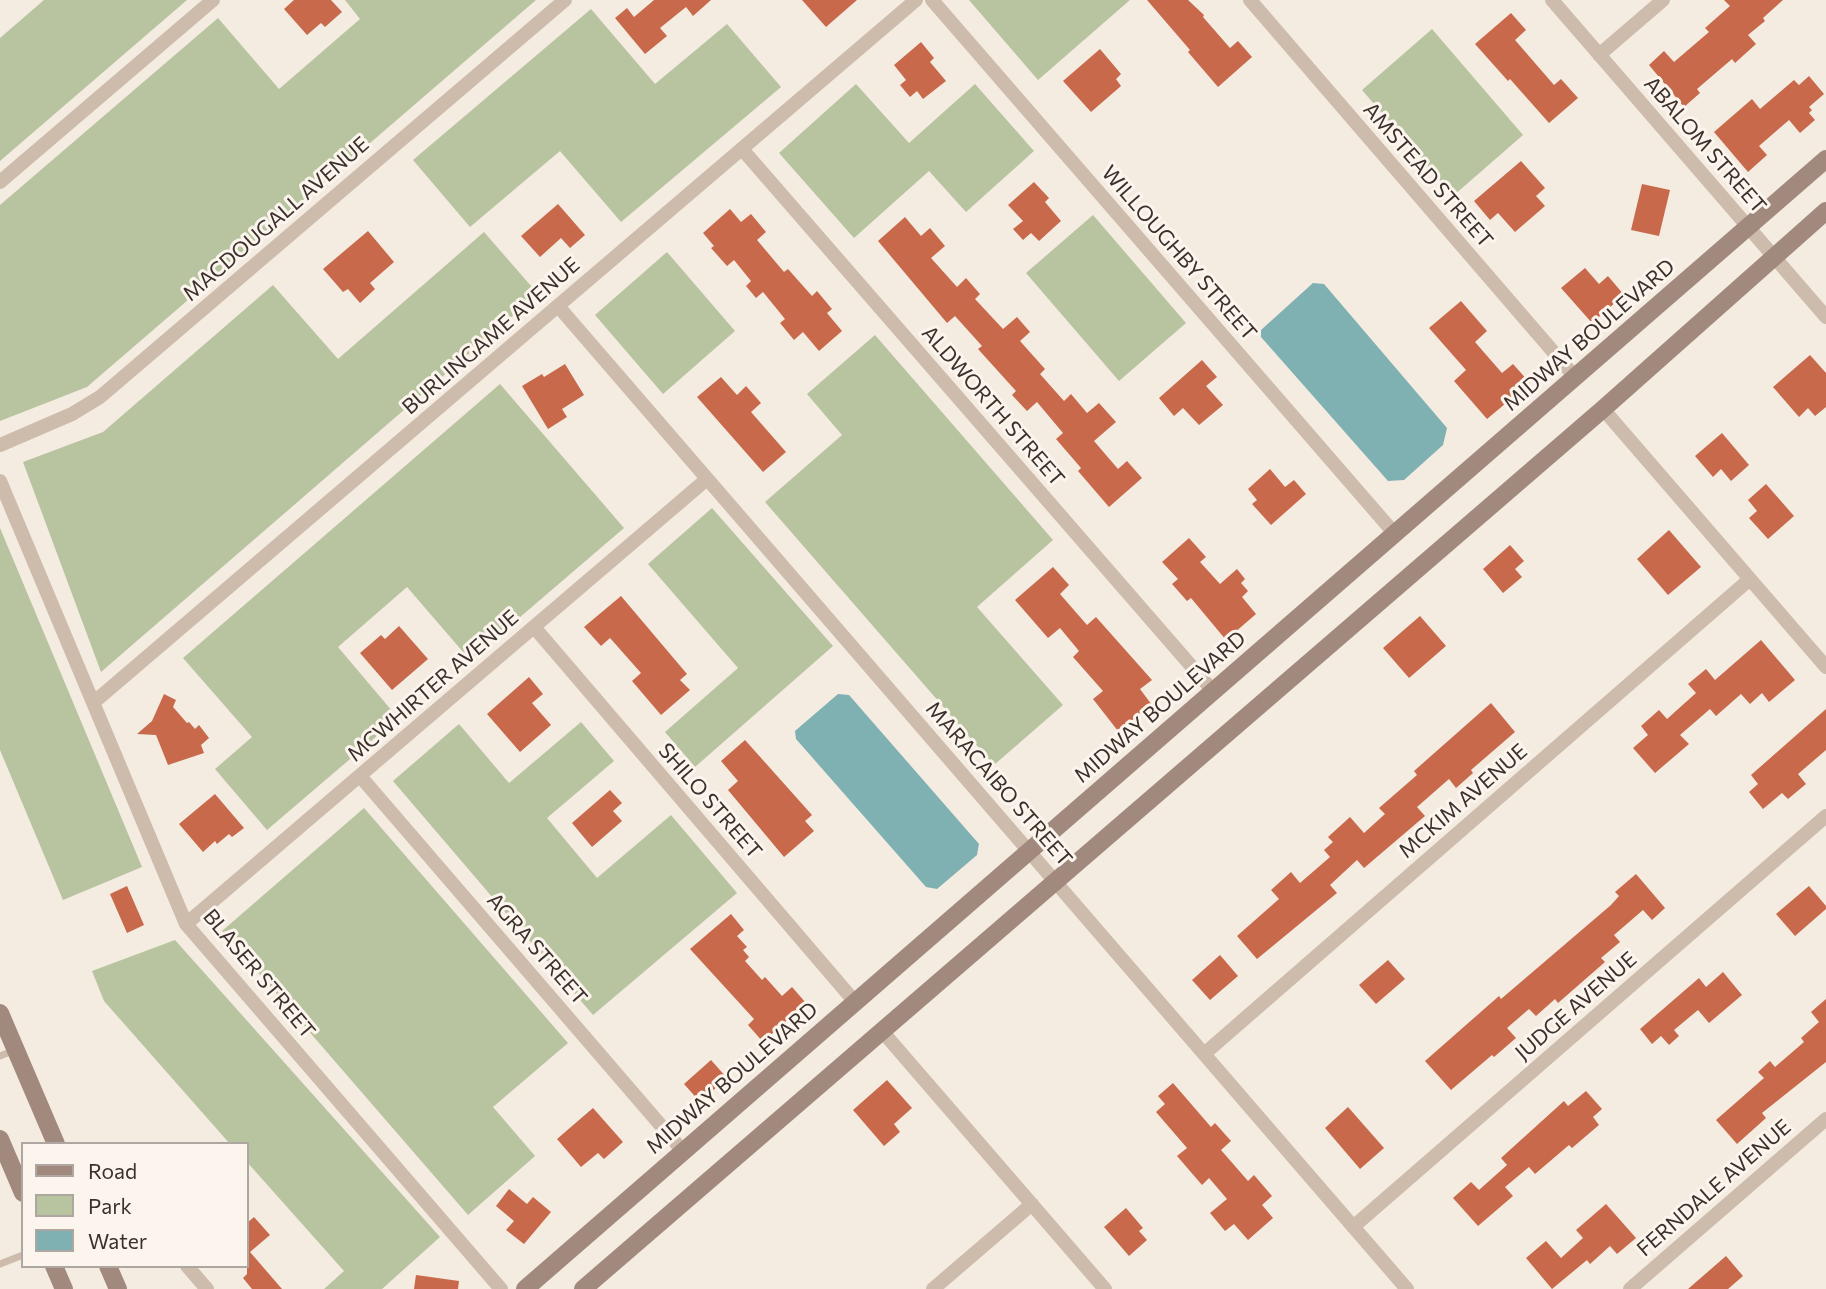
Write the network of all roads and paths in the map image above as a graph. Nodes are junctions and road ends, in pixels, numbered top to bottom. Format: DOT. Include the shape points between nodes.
graph roads {
  1 [pos="213,0"];
  2 [pos="565,0"];
  3 [pos="916,0"];
  4 [pos="932,0"];
  5 [pos="1250,0"];
  6 [pos="1552,0"];
  7 [pos="1663,0"];
  8 [pos="1599,55"];
  9 [pos="742,149"];
  10 [pos="1826,159"];
  11 [pos="0,182"];
  12 [pos="1826,211"];
  13 [pos="1748,226"];
  14 [pos="1775,258"];
  15 [pos="558,306"];
  16 [pos="1826,317"];
  17 [pos="1575,377"];
  18 [pos="1603,409"];
  19 [pos="0,445"];
  20 [pos="708,479"];
  21 [pos="0,481"];
  22 [pos="1395,534"];
  23 [pos="1751,579"];
  24 [pos="534,627"];
  25 [pos="1826,667"];
  26 [pos="1213,691"];
  27 [pos="93,703"];
  28 [pos="360,776"];
  29 [pos="1826,816"];
  30 [pos="1029,851"];
  31 [pos="1054,880"];
  32 [pos="186,924"];
  33 [pos="855,1002"];
  34 [pos="0,1013"];
  35 [pos="882,1031"];
  36 [pos="8,1053"];
  37 [pos="1204,1054"];
  38 [pos="1826,1119"];
  39 [pos="0,1139"];
  40 [pos="55,1142"];
  41 [pos="682,1150"];
  42 [pos="5,1167"];
  43 [pos="21,1190"];
  44 [pos="1031,1204"];
  45 [pos="1353,1227"];
  46 [pos="21,1256"];
  47 [pos="0,1264"];
  48 [pos="55,1268"];
  49 [pos="109,1268"];
  50 [pos="189,1268"];
  51 [pos="64,1289"];
  52 [pos="118,1289"];
  53 [pos="207,1289"];
  54 [pos="501,1289"];
  55 [pos="525,1289"];
  56 [pos="583,1289"];
  57 [pos="933,1289"];
  58 [pos="1105,1289"];
  59 [pos="1407,1289"];
  60 [pos="1630,1289"];
  1 -- 11 [label="street"];
  2 -- 19 [label="street, MACDOUGALL AVENUE" via="100,397"];
  3 -- 9 [label="street, BURLINGAME AVENUE"];
  4 -- 22 [label="street, WILLOUGHBY STREET"];
  5 -- 17 [label="street, AMSTEAD STREET"];
  6 -- 8 [label="street, ABALOM STREET"];
  7 -- 8 [label="street"];
  8 -- 13 [label="street, ABALOM STREET"];
  9 -- 15 [label="street, BURLINGAME AVENUE"];
  9 -- 26 [label="street, ALDWORTH STREET"];
  10 -- 13 [label="street, MIDWAY BOULEVARD"];
  12 -- 14 [label="street"];
  13 -- 14 [label="street, ABALOM STREET"];
  13 -- 17 [label="street, MIDWAY BOULEVARD"];
  14 -- 16 [label="street, ABALOM STREET"];
  14 -- 18 [label="street"];
  15 -- 20 [label="street, MARACAIBO STREET"];
  15 -- 27 [label="street, BURLINGAME AVENUE"];
  17 -- 22 [label="street, MIDWAY BOULEVARD"];
  18 -- 23 [label="street"];
  18 -- 31 [label="street"];
  20 -- 24 [label="street, MCWHIRTER AVENUE"];
  20 -- 30 [label="street, MARACAIBO STREET"];
  21 -- 27 [label="street, BLASER STREET"];
  22 -- 26 [label="street, MIDWAY BOULEVARD"];
  23 -- 25 [label="street"];
  23 -- 37 [label="street, MCKIM AVENUE"];
  24 -- 28 [label="street, MCWHIRTER AVENUE"];
  24 -- 33 [label="street, SHILO STREET"];
  26 -- 30 [label="street, MIDWAY BOULEVARD"];
  27 -- 32 [label="street, BLASER STREET"];
  28 -- 32 [label="street, MCWHIRTER AVENUE"];
  28 -- 41 [label="street, AGRA STREET"];
  29 -- 45 [label="street, JUDGE AVENUE"];
  30 -- 31 [label="street, MARACAIBO STREET"];
  30 -- 33 [label="street, MIDWAY BOULEVARD"];
  31 -- 35 [label="street"];
  31 -- 37 [label="street, MARACAIBO STREET"];
  32 -- 54 [label="street, BLASER STREET"];
  33 -- 41 [label="street, MIDWAY BOULEVARD"];
  34 -- 36 [label="street"];
  35 -- 44 [label="street"];
  35 -- 56 [label="street"];
  36 -- 40 [label="street"];
  37 -- 45 [label="street, MARACAIBO STREET"];
  38 -- 60 [label="street, FERNDALE AVENUE"];
  39 -- 42 [label="street"];
  41 -- 55 [label="street, MIDWAY BOULEVARD"];
  42 -- 43 [label="street"];
  44 -- 57 [label="street"];
  44 -- 58 [label="street"];
  45 -- 59 [label="street, MARACAIBO STREET"];
  46 -- 47 [label="lane"];
  48 -- 51 [label="street"];
  49 -- 52 [label="street"];
  50 -- 53 [label="street"];
}
